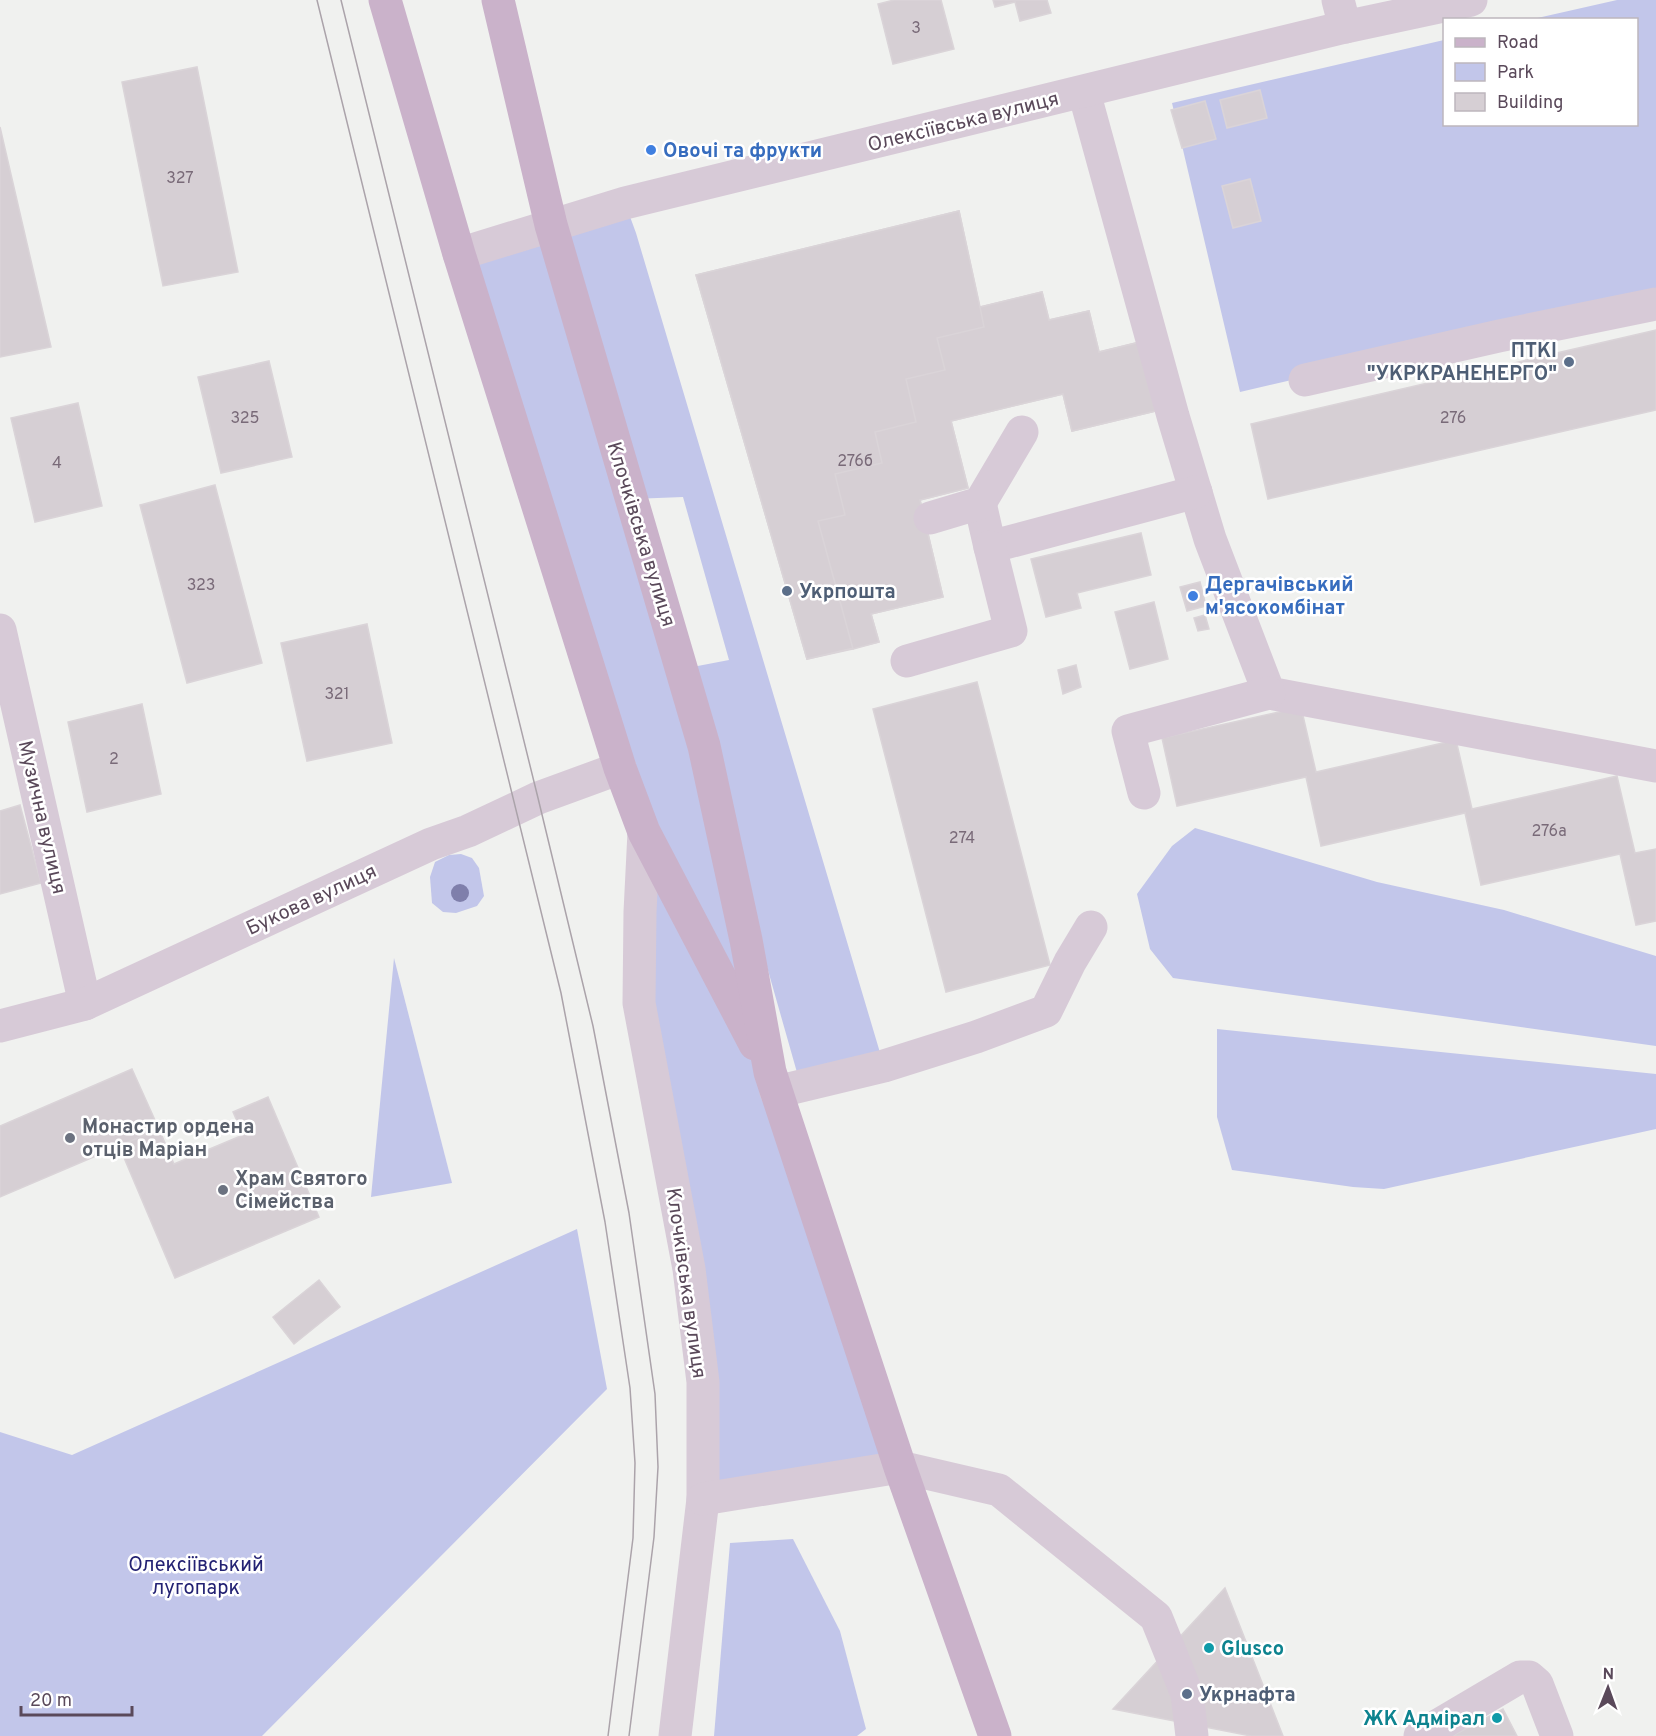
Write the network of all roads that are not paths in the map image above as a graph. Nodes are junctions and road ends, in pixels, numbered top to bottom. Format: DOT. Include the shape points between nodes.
graph roads {
  1 [pos="386,0"];
  2 [pos="498,0"];
  3 [pos="1471,0"];
  4 [pos="1341,14"];
  5 [pos="1084,92"];
  6 [pos="551,225"];
  7 [pos="459,254"];
  8 [pos="1656,303"];
  9 [pos="1305,381"];
  10 [pos="1022,432"];
  11 [pos="1196,492"];
  12 [pos="980,503"];
  13 [pos="930,518"];
  14 [pos="990,547"];
  15 [pos="0,630"];
  16 [pos="906,662"];
  17 [pos="1269,693"];
  18 [pos="1656,766"];
  19 [pos="620,768"];
  20 [pos="1144,793"];
  21 [pos="644,832"];
  22 [pos="1090,927"];
  23 [pos="86,1004"];
  24 [pos="0,1026"];
  25 [pos="773,1082"];
  26 [pos="900,1467"];
  27 [pos="703,1499"];
  28 [pos="675,1736"];
  29 [pos="995,1736"];
  30 [pos="1192,1736"];
  31 [pos="1420,1736"];
  32 [pos="1557,1736"];
  1 -- 7 [label="main road, Клочківська вулиця"];
  2 -- 6 [label="main road, Клочківська вулиця"];
  3 -- 4 [label="street, Олексіївська вулиця"];
  4 -- 5 [label="street, Олексіївська вулиця"];
  5 -- 6 [label="street, Олексіївська вулиця" via="625,203"];
  5 -- 11 [label="street"];
  6 -- 7 [label="street, Олексіївська вулиця"];
  6 -- 25 [label="main road, Клочківська вулиця" via="704,746"];
  7 -- 19 [label="main road, Клочківська вулиця"];
  8 -- 9 [label="street"];
  10 -- 12 [label="street"];
  11 -- 14 [label="street"];
  11 -- 17 [label="street" via="1210,540"];
  12 -- 13 [label="street"];
  12 -- 14 [label="street"];
  14 -- 16 [label="street" via="1013,642"];
  15 -- 23 [label="street, Музична вулиця"];
  17 -- 18 [label="street"];
  17 -- 20 [label="street" via="1128,731"];
  19 -- 21 [label="main road, Клочківська вулиця"];
  19 -- 23 [label="street, Букова вулиця" via="422,848"];
  21 -- 25 [label="main road, Клочківська вулиця"];
  21 -- 27 [label="street, Клочківська вулиця" via="639,1003 689,1269 702,1382"];
  22 -- 25 [label="street" via="1046,1011 884,1066"];
  23 -- 24 [label="street, Букова вулиця"];
  25 -- 26 [label="main road, Клочківська вулиця"];
  26 -- 27 [label="street"];
  26 -- 29 [label="main road, Клочківська вулиця"];
  26 -- 30 [label="street" via="999,1490 1156,1617 1187,1694"];
  27 -- 28 [label="street, Клочківська вулиця"];
  31 -- 32 [label="street" via="1520,1677 1529,1677 1537,1684"];
}
